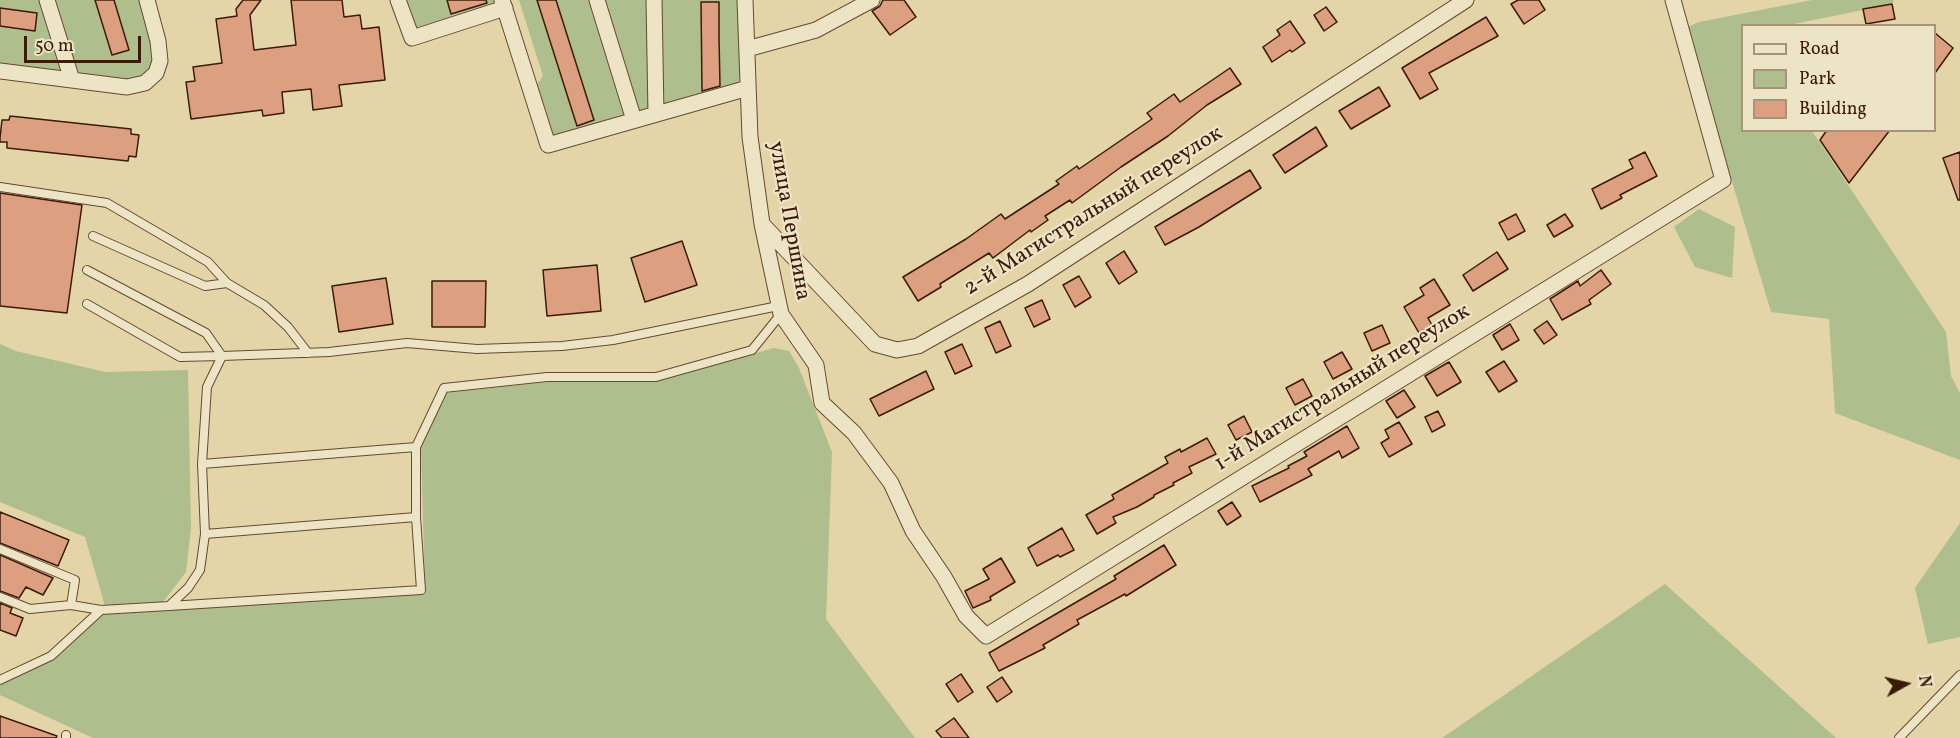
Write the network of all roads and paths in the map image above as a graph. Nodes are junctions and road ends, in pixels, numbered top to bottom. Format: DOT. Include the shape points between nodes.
graph roads {
  1 [pos="47,0"];
  2 [pos="147,0"];
  3 [pos="398,0"];
  4 [pos="597,0"];
  5 [pos="654,0"];
  6 [pos="745,0"];
  7 [pos="872,0"];
  8 [pos="1466,0"];
  9 [pos="1673,0"];
  10 [pos="504,4"];
  11 [pos="747,49"];
  12 [pos="0,70"];
  13 [pos="72,80"];
  14 [pos="748,88"];
  15 [pos="656,114"];
  16 [pos="634,120"];
  17 [pos="0,187"];
  18 [pos="762,224"];
  19 [pos="93,236"];
  20 [pos="87,270"];
  21 [pos="227,283"];
  22 [pos="87,304"];
  23 [pos="780,310"];
  24 [pos="308,353"];
  25 [pos="222,356"];
  26 [pos="416,447"];
  27 [pos="202,464"];
  28 [pos="416,518"];
  29 [pos="205,534"];
  30 [pos="0,549"];
  31 [pos="0,597"];
  32 [pos="71,604"];
  33 [pos="169,606"];
  34 [pos="101,610"];
  35 [pos="986,636"];
  36 [pos="1960,675"];
  37 [pos="0,680"];
  38 [pos="1899,738"];
  1 -- 13 [label="street"];
  2 -- 13 [label="street" via="158,41 160,61 156,73 145,83 127,87"];
  3 -- 10 [label="street" via="412,38"];
  4 -- 16 [label="street"];
  5 -- 15 [label="street"];
  6 -- 11 [label="street, улица Першина"];
  7 -- 11 [label="street" via="816,30"];
  8 -- 18 [label="street, 2-й Магистральный переулок" via="1028,284 918,346 897,350 876,344"];
  9 -- 35 [label="street, 1-й Магистральный переулок" via="1723,180"];
  10 -- 16 [label="street" via="548,145"];
  11 -- 14 [label="street, улица Першина"];
  12 -- 13 [label="street"];
  14 -- 15 [label="street"];
  14 -- 18 [label="street, улица Першина"];
  15 -- 16 [label="street"];
  17 -- 21 [label="lane" via="107,202 208,262"];
  18 -- 23 [label="street, улица Першина"];
  19 -- 21 [label="lane" via="205,286"];
  20 -- 25 [label="lane" via="206,333"];
  21 -- 24 [label="lane" via="264,304"];
  22 -- 25 [label="lane" via="180,357"];
  23 -- 24 [label="lane" via="562,346 477,349 407,343"];
  23 -- 26 [label="lane" via="752,350 656,377 547,377 444,388"];
  23 -- 35 [label="street, улица Першина" via="816,365 822,403 854,433 891,483 914,531 966,616"];
  24 -- 25 [label="lane"];
  25 -- 27 [label="lane" via="207,387"];
  26 -- 27 [label="lane"];
  26 -- 28 [label="lane"];
  27 -- 29 [label="lane"];
  28 -- 29 [label="lane"];
  28 -- 33 [label="lane" via="421,590"];
  29 -- 33 [label="lane" via="200,570"];
  30 -- 32 [label="lane" via="75,580"];
  31 -- 32 [label="lane" via="30,609"];
  32 -- 34 [label="lane"];
  33 -- 34 [label="lane"];
  34 -- 37 [label="lane" via="51,656"];
  36 -- 38 [label="lane"];
}
